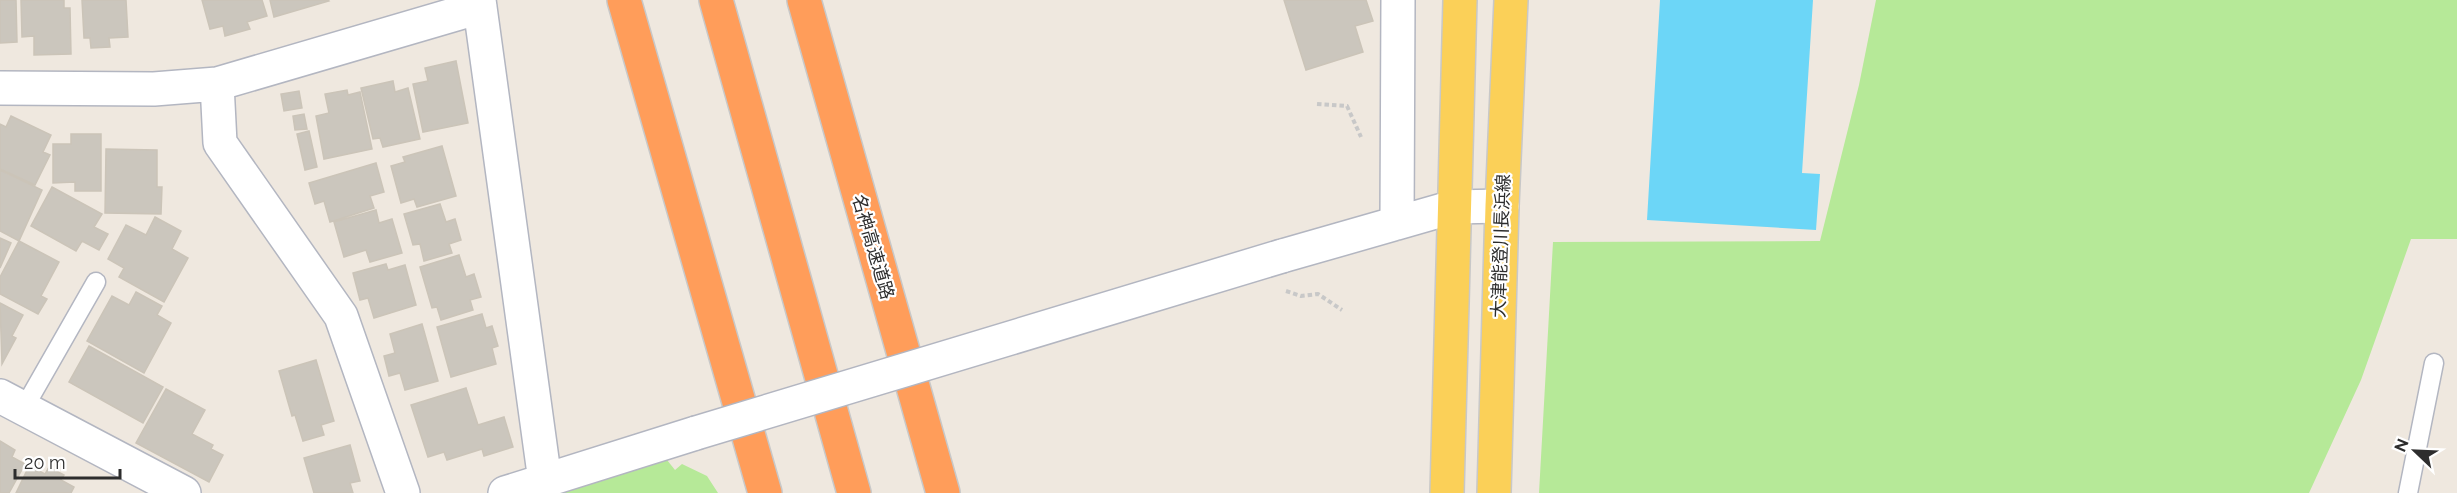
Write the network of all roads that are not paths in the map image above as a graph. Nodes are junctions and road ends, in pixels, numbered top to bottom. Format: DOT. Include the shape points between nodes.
graph roads {
  1 [pos="624,0"];
  2 [pos="716,0"];
  3 [pos="804,0"];
  4 [pos="1398,0"];
  5 [pos="1460,0"];
  6 [pos="1511,0"];
  7 [pos="479,3"];
  8 [pos="217,84"];
  9 [pos="0,88"];
  10 [pos="1502,206"];
  11 [pos="1453,207"];
  12 [pos="1398,223"];
  13 [pos="96,282"];
  14 [pos="2434,363"];
  15 [pos="12,402"];
  16 [pos="545,480"];
  17 [pos="184,493"];
  18 [pos="402,493"];
  19 [pos="506,493"];
  20 [pos="765,493"];
  21 [pos="854,493"];
  22 [pos="943,493"];
  23 [pos="1447,493"];
  24 [pos="1494,493"];
  25 [pos="2408,493"];
  1 -- 20 [label="highway"];
  2 -- 21 [label="highway"];
  3 -- 22 [label="highway, 名神高速道路"];
  4 -- 12 [label="street"];
  5 -- 11 [label="main road"];
  6 -- 10 [label="main road, 大津能登川長浜線"];
  7 -- 8 [label="street"];
  7 -- 16 [label="street"];
  8 -- 9 [label="street" via="154,89"];
  8 -- 18 [label="street" via="220,143 341,316"];
  10 -- 11 [label="street"];
  10 -- 24 [label="main road, 大津能登川長浜線"];
  11 -- 12 [label="street"];
  11 -- 23 [label="main road"];
  12 -- 16 [label="street, bridge"];
  13 -- 15 [label="lane"];
  14 -- 25 [label="lane"];
  15 -- 17 [label="street"];
  16 -- 19 [label="street"];
}
